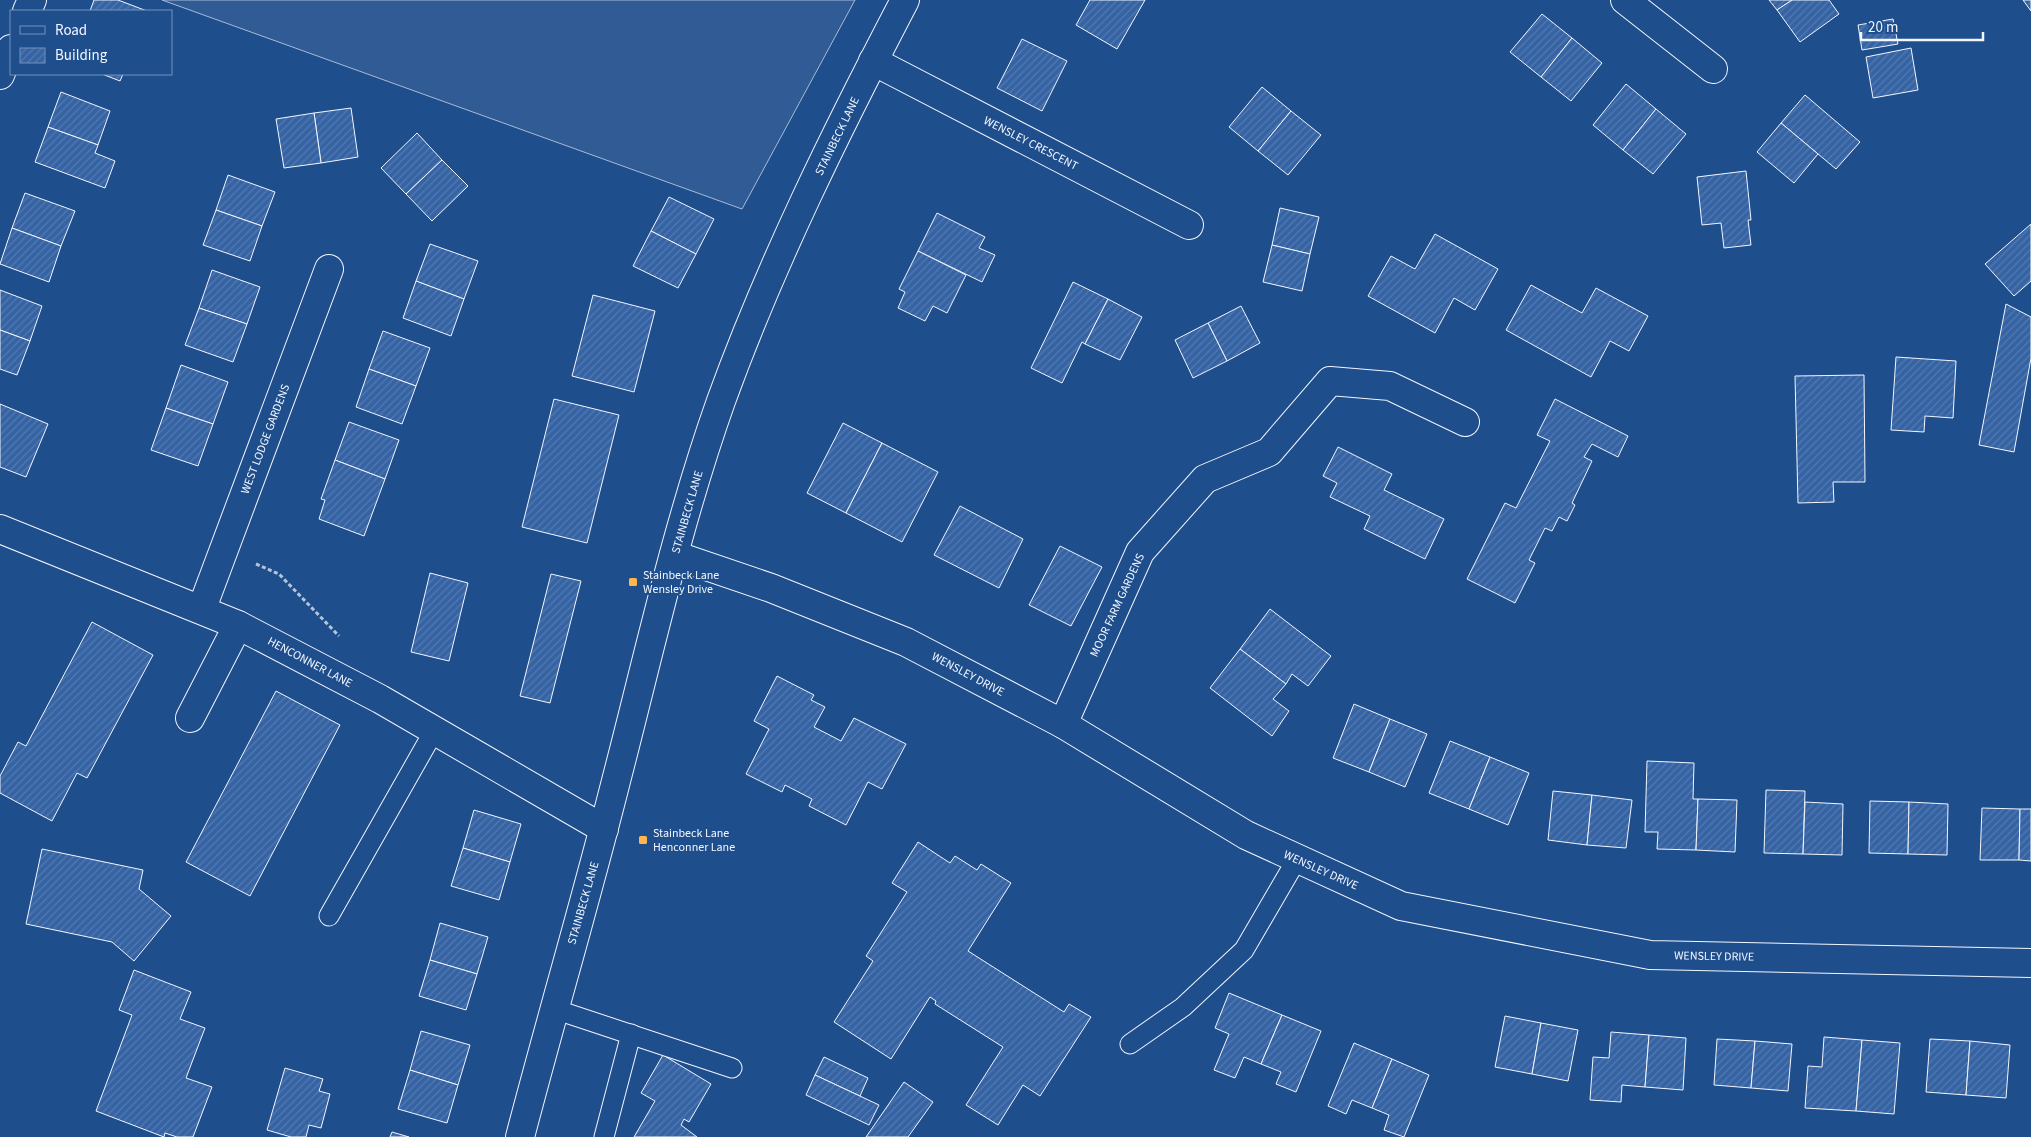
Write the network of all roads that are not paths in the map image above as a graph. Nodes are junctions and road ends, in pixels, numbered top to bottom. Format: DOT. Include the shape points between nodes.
graph roads {
  1 [pos="905,0"];
  2 [pos="1625,0"];
  3 [pos="10,51"];
  4 [pos="873,61"];
  5 [pos="1713,69"];
  6 [pos="0,75"];
  7 [pos="1189,224"];
  8 [pos="329,270"];
  9 [pos="1465,422"];
  10 [pos="0,529"];
  11 [pos="674,555"];
  12 [pos="202,608"];
  13 [pos="238,625"];
  14 [pos="190,718"];
  15 [pos="1063,724"];
  16 [pos="434,730"];
  17 [pos="604,829"];
  18 [pos="1297,859"];
  19 [pos="329,916"];
  20 [pos="2031,963"];
  21 [pos="554,1008"];
  22 [pos="632,1034"];
  23 [pos="1130,1044"];
  24 [pos="732,1068"];
  25 [pos="520,1137"];
  26 [pos="604,1137"];
  1 -- 4 [label="street, STAINBECK LANE"];
  2 -- 5 [label="street"];
  3 -- 6 [label="street"];
  4 -- 7 [label="street, WENSLEY CRESCENT"];
  4 -- 11 [label="street, STAINBECK LANE" via="797,217 750,324 718,412"];
  8 -- 12 [label="street, WEST LODGE GARDENS"];
  9 -- 15 [label="street, MOOR FARM GARDENS" via="1390,386 1330,381 1269,452 1205,480 1140,552"];
  10 -- 12 [label="street, HENCONNER LANE"];
  11 -- 15 [label="street, WENSLEY DRIVE" via="771,588 906,642"];
  11 -- 17 [label="street, STAINBECK LANE"];
  12 -- 13 [label="street, HENCONNER LANE"];
  13 -- 14 [label="street"];
  13 -- 16 [label="street, HENCONNER LANE"];
  15 -- 18 [label="street, WENSLEY DRIVE" via="1246,835"];
  16 -- 17 [label="street, HENCONNER LANE"];
  16 -- 19 [label="lane"];
  17 -- 21 [label="street, STAINBECK LANE"];
  18 -- 20 [label="street, WENSLEY DRIVE" via="1401,906 1650,955"];
  18 -- 23 [label="lane" via="1244,950 1183,1007"];
  21 -- 22 [label="lane"];
  21 -- 25 [label="street, STAINBECK LANE"];
  22 -- 24 [label="lane"];
  22 -- 26 [label="lane"];
}
